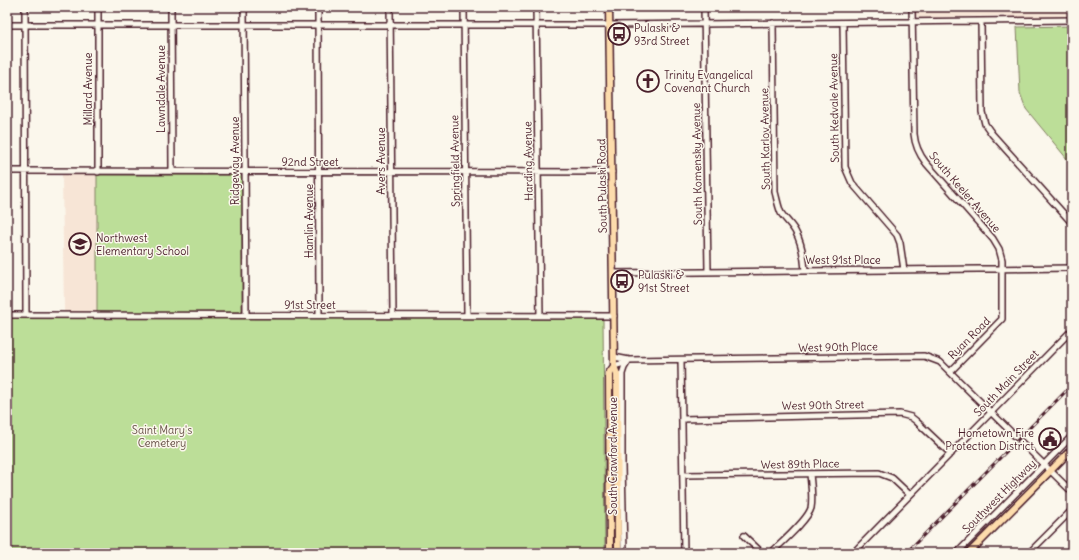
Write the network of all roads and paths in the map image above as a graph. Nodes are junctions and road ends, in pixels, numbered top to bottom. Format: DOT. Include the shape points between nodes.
graph roads {
  1 [pos="25,7"];
  2 [pos="98,7"];
  3 [pos="171,7"];
  4 [pos="244,7"];
  5 [pos="318,7"];
  6 [pos="390,7"];
  7 [pos="464,7"];
  8 [pos="536,7"];
  9 [pos="609,7"];
  10 [pos="704,7"];
  11 [pos="912,7"];
  12 [pos="1072,20"];
  13 [pos="981,21"];
  14 [pos="912,22"];
  15 [pos="843,23"];
  16 [pos="705,24"];
  17 [pos="773,24"];
  18 [pos="7,25"];
  19 [pos="25,25"];
  20 [pos="98,25"];
  21 [pos="171,25"];
  22 [pos="244,25"];
  23 [pos="318,25"];
  24 [pos="390,25"];
  25 [pos="464,25"];
  26 [pos="537,25"];
  27 [pos="610,25"];
  28 [pos="7,171"];
  29 [pos="25,171"];
  30 [pos="172,171"];
  31 [pos="98,172"];
  32 [pos="245,172"];
  33 [pos="318,172"];
  34 [pos="392,172"];
  35 [pos="465,172"];
  36 [pos="538,172"];
  37 [pos="612,172"];
  38 [pos="1072,223"];
  39 [pos="1072,268"];
  40 [pos="1002,269"];
  41 [pos="805,270"];
  42 [pos="904,270"];
  43 [pos="708,272"];
  44 [pos="614,273"];
  45 [pos="7,315"];
  46 [pos="26,315"];
  47 [pos="246,315"];
  48 [pos="319,315"];
  49 [pos="467,315"];
  50 [pos="393,316"];
  51 [pos="540,316"];
  52 [pos="614,316"];
  53 [pos="1002,319"];
  54 [pos="1072,330"];
  55 [pos="614,356"];
  56 [pos="629,360"];
  57 [pos="682,360"];
  58 [pos="614,366"];
  59 [pos="950,372"];
  60 [pos="992,413"];
  61 [pos="682,419"];
  62 [pos="1072,436"];
  63 [pos="1072,449"];
  64 [pos="951,454"];
  65 [pos="1044,464"];
  66 [pos="1051,471"];
  67 [pos="810,474"];
  68 [pos="683,475"];
  69 [pos="1072,492"];
  70 [pos="910,495"];
  71 [pos="1072,510"];
  72 [pos="744,536"];
  73 [pos="610,553"];
  74 [pos="618,553"];
  75 [pos="624,553"];
  76 [pos="684,553"];
  77 [pos="762,553"];
  78 [pos="771,553"];
  79 [pos="853,553"];
  80 [pos="957,553"];
  81 [pos="969,553"];
  82 [pos="1029,553"];
  1 -- 19 [label="street"];
  2 -- 20 [label="street, Millard Avenue"];
  3 -- 21 [label="street, Lawndale Avenue"];
  4 -- 22 [label="street, Ridgeway Avenue"];
  5 -- 23 [label="street, Hamlin Avenue"];
  6 -- 24 [label="street, Avers Avenue"];
  7 -- 25 [label="street, Springfield Avenue"];
  8 -- 26 [label="street, Harding Avenue"];
  9 -- 27 [label="main road, South Pulaski Road"];
  10 -- 16 [label="street, South Komensky Avenue"];
  11 -- 14 [label="street, South Keeler Avenue"];
  12 -- 13 [label="street"];
  13 -- 14 [label="street"];
  13 -- 38 [label="street" via="982,112 985,124"];
  14 -- 15 [label="street"];
  14 -- 40 [label="street, South Keeler Avenue" via="914,134 918,152 993,239 1001,255"];
  15 -- 17 [label="street"];
  15 -- 42 [label="street, South Kedvale Avenue" via="845,167 852,183 897,235"];
  16 -- 17 [label="street"];
  16 -- 27 [label="street"];
  16 -- 43 [label="street, South Komensky Avenue"];
  17 -- 41 [label="street, South Karlov Avenue" via="775,192 782,213 800,241"];
  18 -- 19 [label="street"];
  19 -- 20 [label="street"];
  19 -- 29 [label="street"];
  20 -- 21 [label="street"];
  20 -- 31 [label="street, Millard Avenue"];
  21 -- 22 [label="street"];
  21 -- 30 [label="street, Lawndale Avenue"];
  22 -- 23 [label="street"];
  22 -- 32 [label="street, Ridgeway Avenue"];
  23 -- 24 [label="street"];
  23 -- 33 [label="street, Hamlin Avenue"];
  24 -- 25 [label="street"];
  24 -- 34 [label="street, Avers Avenue"];
  25 -- 26 [label="street"];
  25 -- 35 [label="street, Springfield Avenue"];
  26 -- 27 [label="street"];
  26 -- 36 [label="street, Harding Avenue"];
  27 -- 37 [label="main road, South Pulaski Road"];
  28 -- 29 [label="street, 92nd Street"];
  29 -- 31 [label="street, 92nd Street"];
  29 -- 46 [label="street"];
  30 -- 31 [label="street, 92nd Street"];
  30 -- 32 [label="street, 92nd Street"];
  32 -- 33 [label="street, 92nd Street"];
  32 -- 47 [label="street, Ridgeway Avenue"];
  33 -- 34 [label="street, 92nd Street"];
  33 -- 48 [label="street, Hamlin Avenue"];
  34 -- 35 [label="street, 92nd Street"];
  34 -- 50 [label="street, Avers Avenue"];
  35 -- 36 [label="street, 92nd Street"];
  35 -- 49 [label="street, Springfield Avenue"];
  36 -- 37 [label="street, 92nd Street"];
  36 -- 51 [label="street, Harding Avenue"];
  37 -- 44 [label="main road, South Pulaski Road"];
  39 -- 40 [label="street, West 91st Place"];
  40 -- 42 [label="street, West 91st Place"];
  40 -- 53 [label="street, South Keeler Avenue"];
  41 -- 42 [label="street, West 91st Place"];
  41 -- 43 [label="street, West 91st Place"];
  43 -- 44 [label="street, West 91st Place"];
  44 -- 52 [label="main road, South Pulaski Road"];
  45 -- 46 [label="street, 91st Street"];
  46 -- 47 [label="street, 91st Street"];
  47 -- 48 [label="street, 91st Street"];
  48 -- 50 [label="street, 91st Street"];
  49 -- 50 [label="street, 91st Street"];
  49 -- 51 [label="street, 91st Street"];
  51 -- 52 [label="street, 91st Street"];
  52 -- 55 [label="main road, South Pulaski Road"];
  53 -- 59 [label="street, Ryan Road"];
  54 -- 60 [label="street, South Main Street"];
  55 -- 56 [label="street, West 90th Place"];
  55 -- 58 [label="main road, South Pulaski Road"];
  56 -- 57 [label="street, West 90th Place"];
  56 -- 58 [label="street, West 90th Place"];
  56 -- 75 [label="street, South Crawford Avenue" via="622,374"];
  57 -- 59 [label="street, West 90th Place" via="924,356 940,362"];
  57 -- 61 [label="street"];
  58 -- 73 [label="main road, South Pulaski Road" via="609,373"];
  58 -- 74 [label="main road, South Pulaski Road" via="617,374"];
  59 -- 60 [label="street, West 90th Place"];
  60 -- 64 [label="street, South Main Street"];
  60 -- 65 [label="street, West 90th Place"];
  61 -- 64 [label="street, West 90th Street" via="900,414 911,417"];
  61 -- 68 [label="street"];
  62 -- 65 [label="street, Southwest Highway"];
  63 -- 66 [label="main road, Southwest Highway"];
  64 -- 70 [label="street, South Main Street"];
  65 -- 66 [label="street, West 90th Place"];
  65 -- 80 [label="street, Southwest Highway"];
  66 -- 69 [label="street, West 90th Place"];
  66 -- 81 [label="main road, Southwest Highway"];
  67 -- 68 [label="street, West 89th Place"];
  67 -- 70 [label="street, West 89th Place" via="883,473"];
  67 -- 78 [label="street" via="809,513"];
  68 -- 76 [label="street"];
  70 -- 79 [label="street, South Main Street"];
  71 -- 82 [label="street"];
  72 -- 77 [label="street"];
}
